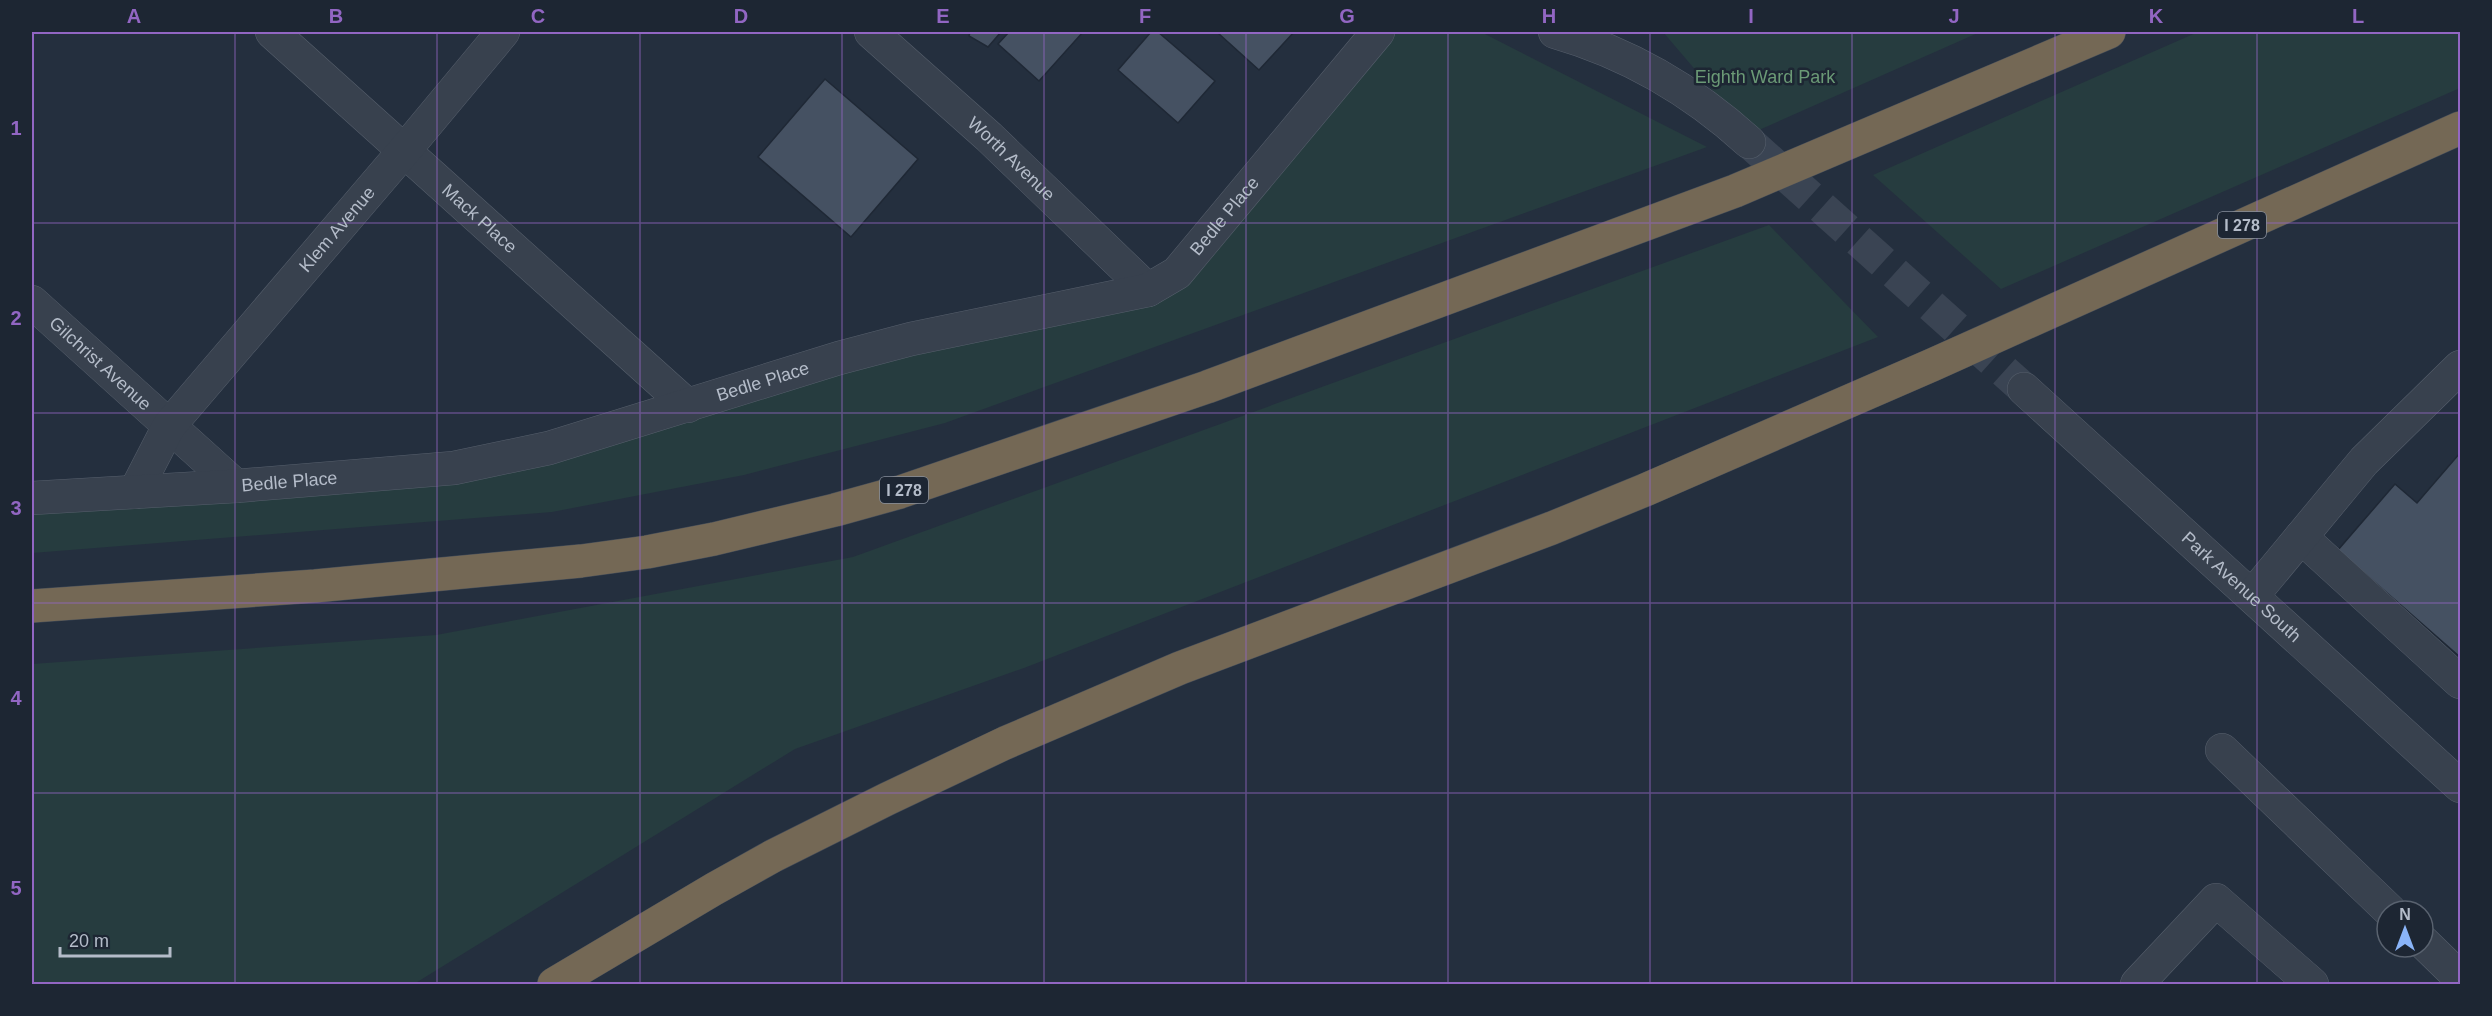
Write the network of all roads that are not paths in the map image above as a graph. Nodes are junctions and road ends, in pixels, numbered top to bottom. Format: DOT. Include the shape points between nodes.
graph roads {
  1 [pos="272,32"];
  2 [pos="503,32"];
  3 [pos="871,32"];
  4 [pos="1377,32"];
  5 [pos="1555,32"];
  6 [pos="2109,32"];
  7 [pos="2460,128"];
  8 [pos="1749,142"];
  9 [pos="404,151"];
  10 [pos="1148,290"];
  11 [pos="32,302"];
  12 [pos="2460,367"];
  13 [pos="2024,389"];
  14 [pos="688,406"];
  15 [pos="169,426"];
  16 [pos="236,486"];
  17 [pos="135,492"];
  18 [pos="32,498"];
  19 [pos="2301,537"];
  20 [pos="2252,596"];
  21 [pos="32,606"];
  22 [pos="2460,682"];
  23 [pos="2222,750"];
  24 [pos="2460,786"];
  25 [pos="2377,899"];
  26 [pos="2435,954"];
  27 [pos="2460,978"];
  28 [pos="554,984"];
  29 [pos="2137,984"];
  30 [pos="2312,984"];
  1 -- 9 [label="street, Mack Place"];
  2 -- 9 [label="street, Klem Avenue"];
  3 -- 10 [label="street, Worth Avenue"];
  4 -- 10 [label="street, Bedle Place" via="1177,273"];
  5 -- 8 [label="street" via="1581,39 1655,72 1718,114"];
  6 -- 21 [label="highway, I 278" via="1735,191 1207,387 910,489 825,513 703,542 581,561 315,586"];
  7 -- 28 [label="highway, I 278" via="1646,490 1180,668 1005,743 773,856"];
  9 -- 14 [label="street, Mack Place"];
  9 -- 15 [label="street, Klem Avenue"];
  10 -- 14 [label="street, Bedle Place" via="911,339"];
  11 -- 15 [label="street, Gilchrist Avenue"];
  12 -- 19 [label="street" via="2364,461"];
  13 -- 20 [label="street, Park Avenue South"];
  14 -- 16 [label="street, Bedle Place" via="549,448 454,468"];
  15 -- 16 [label="street, Gilchrist Avenue"];
  15 -- 17 [label="street, Klem Avenue"];
  16 -- 17 [label="street, Bedle Place"];
  17 -- 18 [label="street, Bedle Place"];
  19 -- 20 [label="street"];
  19 -- 22 [label="street"];
  20 -- 24 [label="street, Park Avenue South"];
  23 -- 25 [label="street"];
  26 -- 27 [label="street"];
  29 -- 30 [label="street" via="2216,900"];
}
